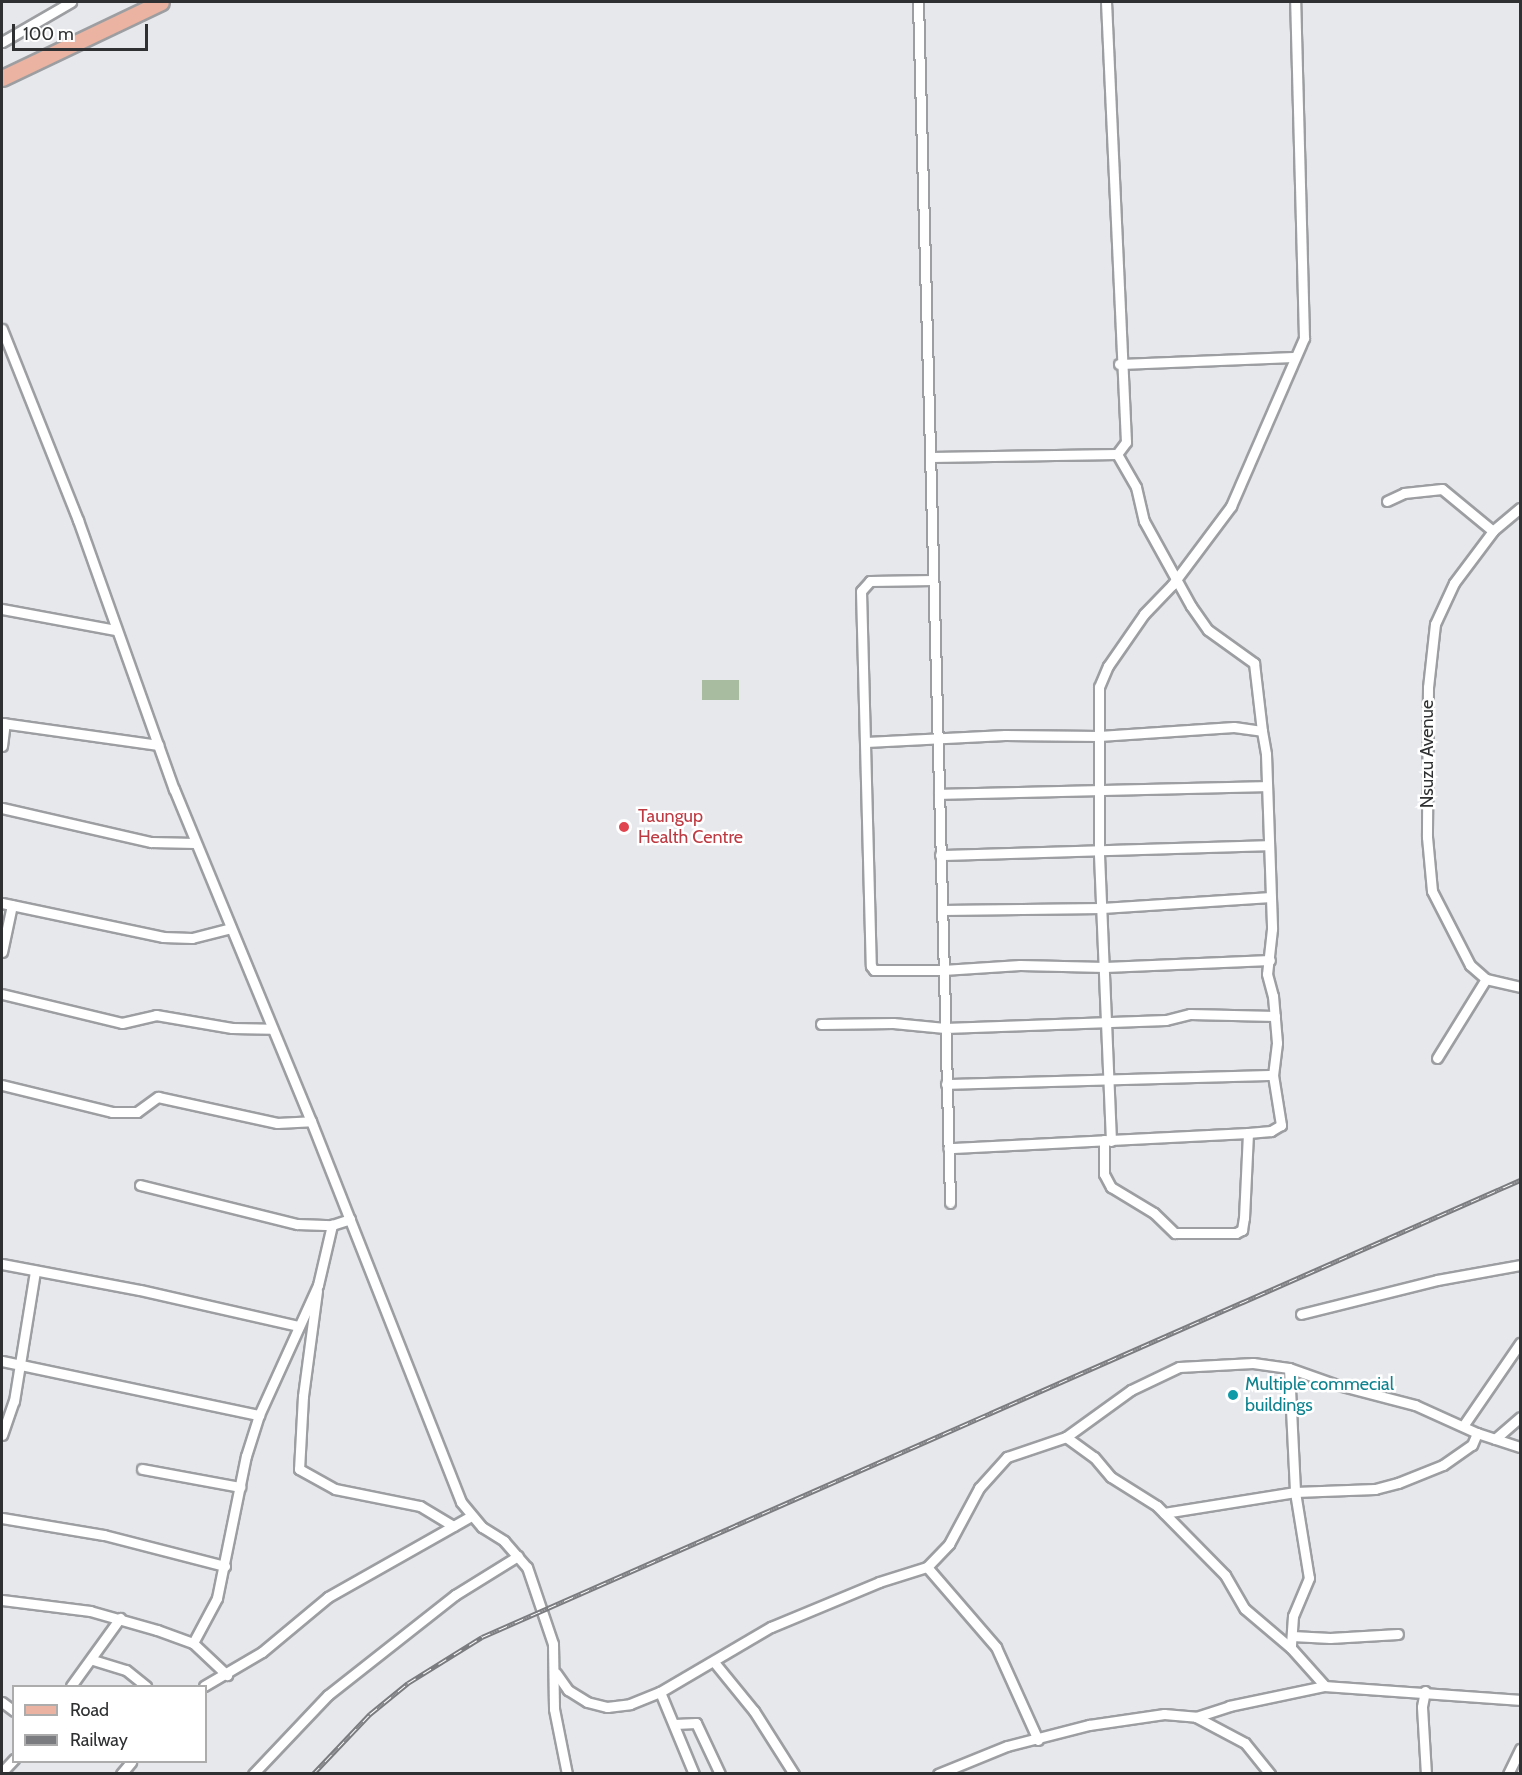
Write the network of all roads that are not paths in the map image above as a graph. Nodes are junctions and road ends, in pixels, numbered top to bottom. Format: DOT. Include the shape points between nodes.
graph roads {
  1 [pos="71,2"];
  2 [pos="161,2"];
  3 [pos="918,2"];
  4 [pos="1106,2"];
  5 [pos="1295,2"];
  6 [pos="2,42"];
  7 [pos="2,78"];
  8 [pos="2,329"];
  9 [pos="1295,357"];
  10 [pos="1119,364"];
  11 [pos="1117,454"];
  12 [pos="931,457"];
  13 [pos="1387,501"];
  14 [pos="1521,508"];
  15 [pos="1493,531"];
  16 [pos="1178,577"];
  17 [pos="933,580"];
  18 [pos="2,609"];
  19 [pos="115,630"];
  20 [pos="3,723"];
  21 [pos="1262,731"];
  22 [pos="1099,736"];
  23 [pos="937,738"];
  24 [pos="866,742"];
  25 [pos="158,745"];
  26 [pos="2,746"];
  27 [pos="1266,786"];
  28 [pos="1098,792"];
  29 [pos="939,794"];
  30 [pos="2,808"];
  31 [pos="195,843"];
  32 [pos="1269,845"];
  33 [pos="1099,851"];
  34 [pos="940,855"];
  35 [pos="1271,897"];
  36 [pos="2,903"];
  37 [pos="12,905"];
  38 [pos="1102,908"];
  39 [pos="942,910"];
  40 [pos="231,928"];
  41 [pos="2,952"];
  42 [pos="1270,960"];
  43 [pos="1105,967"];
  44 [pos="943,970"];
  45 [pos="1486,979"];
  46 [pos="1521,987"];
  47 [pos="2,994"];
  48 [pos="1275,1016"];
  49 [pos="1107,1022"];
  50 [pos="821,1023"];
  51 [pos="945,1028"];
  52 [pos="271,1029"];
  53 [pos="1437,1058"];
  54 [pos="1273,1076"];
  55 [pos="1110,1082"];
  56 [pos="946,1084"];
  57 [pos="2,1085"];
  58 [pos="311,1121"];
  59 [pos="1248,1133"];
  60 [pos="1108,1141"];
  61 [pos="948,1148"];
  62 [pos="140,1185"];
  63 [pos="950,1203"];
  64 [pos="350,1219"];
  65 [pos="332,1225"];
  66 [pos="2,1264"];
  67 [pos="1521,1265"];
  68 [pos="35,1271"];
  69 [pos="318,1285"];
  70 [pos="1301,1314"];
  71 [pos="299,1326"];
  72 [pos="1521,1343"];
  73 [pos="2,1361"];
  74 [pos="21,1364"];
  75 [pos="1290,1368"];
  76 [pos="260,1415"];
  77 [pos="1521,1418"];
  78 [pos="1463,1426"];
  79 [pos="1478,1433"];
  80 [pos="2,1434"];
  81 [pos="1065,1437"];
  82 [pos="1495,1439"];
  83 [pos="1521,1447"];
  84 [pos="142,1469"];
  85 [pos="240,1487"];
  86 [pos="1294,1492"];
  87 [pos="1164,1514"];
  88 [pos="471,1516"];
  89 [pos="2,1518"];
  90 [pos="453,1526"];
  91 [pos="518,1556"];
  92 [pos="225,1566"];
  93 [pos="927,1567"];
  94 [pos="2,1600"];
  95 [pos="120,1618"];
  96 [pos="1398,1634"];
  97 [pos="1292,1636"];
  98 [pos="193,1643"];
  99 [pos="1291,1648"];
  100 [pos="93,1660"];
  101 [pos="714,1662"];
  102 [pos="556,1673"];
  103 [pos="227,1674"];
  104 [pos="72,1685"];
  105 [pos="145,1685"];
  106 [pos="206,1685"];
  107 [pos="1325,1686"];
  108 [pos="1425,1691"];
  109 [pos="660,1692"];
  110 [pos="1521,1700"];
  111 [pos="1196,1717"];
  112 [pos="675,1724"];
  113 [pos="1038,1740"];
  114 [pos="1521,1749"];
  115 [pos="12,1761"];
  116 [pos="2,1773"];
  117 [pos="253,1773"];
  118 [pos="567,1773"];
  119 [pos="694,1773"];
  120 [pos="720,1773"];
  121 [pos="794,1773"];
  122 [pos="938,1773"];
  123 [pos="1270,1773"];
  124 [pos="1426,1773"];
  125 [pos="1508,1773"];
  1 -- 6 [label="street"];
  2 -- 7 [label="main road"];
  3 -- 12 [label="street"];
  4 -- 10 [label="street"];
  5 -- 9 [label="street" via="1304,290 1304,338"];
  8 -- 19 [label="street" via="78,520"];
  9 -- 10 [label="street"];
  9 -- 16 [label="street" via="1238,494"];
  10 -- 11 [label="street" via="1126,442"];
  11 -- 12 [label="street"];
  11 -- 16 [label="street" via="1136,487 1144,521"];
  12 -- 17 [label="street"];
  13 -- 15 [label="street" via="1404,493 1442,489"];
  14 -- 15 [label="street, Nsuzu Avenue"];
  15 -- 45 [label="street, Nsuzu Avenue" via="1454,583 1435,624 1428,687 1427,837 1432,891 1444,922 1470,965"];
  16 -- 21 [label="street" via="1208,630 1254,663"];
  16 -- 22 [label="street" via="1144,614 1102,678"];
  17 -- 23 [label="street"];
  17 -- 24 [label="street" via="870,581 863,585"];
  18 -- 19 [label="street"];
  19 -- 25 [label="street"];
  20 -- 25 [label="street"];
  20 -- 26 [label="street"];
  21 -- 22 [label="street" via="1234,727"];
  21 -- 27 [label="street"];
  22 -- 23 [label="street"];
  22 -- 28 [label="street"];
  23 -- 24 [label="street"];
  23 -- 29 [label="street"];
  24 -- 44 [label="street" via="871,966 879,971"];
  25 -- 31 [label="street"];
  27 -- 28 [label="street"];
  27 -- 32 [label="street"];
  28 -- 29 [label="street"];
  28 -- 33 [label="street"];
  29 -- 34 [label="street"];
  30 -- 31 [label="street" via="151,842"];
  31 -- 40 [label="street"];
  32 -- 33 [label="street"];
  32 -- 35 [label="street"];
  33 -- 34 [label="street"];
  33 -- 38 [label="street"];
  34 -- 39 [label="street"];
  35 -- 38 [label="street"];
  35 -- 42 [label="street"];
  36 -- 37 [label="street"];
  37 -- 40 [label="street" via="163,937 192,938"];
  37 -- 41 [label="street"];
  38 -- 39 [label="street"];
  38 -- 43 [label="street"];
  39 -- 44 [label="street"];
  40 -- 52 [label="street"];
  42 -- 43 [label="street"];
  42 -- 48 [label="street" via="1267,974"];
  43 -- 44 [label="street" via="1020,965"];
  43 -- 49 [label="street"];
  44 -- 51 [label="street"];
  45 -- 46 [label="street"];
  45 -- 53 [label="street"];
  47 -- 52 [label="street" via="122,1023 156,1015 232,1028"];
  48 -- 49 [label="street" via="1190,1014 1166,1020"];
  48 -- 54 [label="street"];
  49 -- 51 [label="street"];
  49 -- 55 [label="street"];
  50 -- 51 [label="street"];
  51 -- 56 [label="street"];
  52 -- 58 [label="street"];
  54 -- 55 [label="street"];
  54 -- 59 [label="street" via="1281,1125 1271,1131"];
  55 -- 56 [label="street"];
  55 -- 60 [label="street"];
  56 -- 61 [label="street"];
  57 -- 58 [label="street" via="112,1112 137,1112 158,1097 277,1123"];
  58 -- 64 [label="street"];
  59 -- 60 [label="street"];
  59 -- 60 [label="street" via="1244,1218 1242,1230 1236,1233 1175,1233 1155,1213 1111,1187 1104,1174"];
  60 -- 61 [label="street"];
  61 -- 63 [label="street"];
  62 -- 65 [label="street" via="297,1224"];
  64 -- 65 [label="street"];
  64 -- 88 [label="street" via="461,1502"];
  65 -- 69 [label="street"];
  66 -- 68 [label="street"];
  67 -- 70 [label="street" via="1437,1280"];
  68 -- 71 [label="street"];
  68 -- 74 [label="street"];
  69 -- 71 [label="street"];
  69 -- 90 [label="street" via="303,1396 299,1468 335,1489 420,1506"];
  71 -- 76 [label="street"];
  72 -- 78 [label="street"];
  73 -- 74 [label="street"];
  74 -- 76 [label="street"];
  74 -- 80 [label="street"];
  75 -- 78 [label="street" via="1415,1406"];
  75 -- 81 [label="street" via="1253,1363 1179,1367 1131,1390"];
  75 -- 86 [label="street"];
  76 -- 85 [label="street"];
  77 -- 82 [label="street"];
  78 -- 79 [label="street"];
  79 -- 82 [label="street"];
  79 -- 86 [label="street" via="1472,1445 1443,1464 1398,1483 1375,1489"];
  81 -- 87 [label="street"];
  81 -- 93 [label="street" via="1018,1451 997,1465 979,1488 949,1544"];
  82 -- 83 [label="street"];
  84 -- 85 [label="street"];
  85 -- 92 [label="street"];
  86 -- 87 [label="street"];
  86 -- 97 [label="street" via="1309,1578 1293,1616"];
  87 -- 99 [label="street" via="1226,1575 1245,1609"];
  88 -- 90 [label="street"];
  88 -- 91 [label="street"];
  89 -- 92 [label="street" via="104,1534"];
  90 -- 103 [label="street" via="328,1597 262,1652"];
  91 -- 102 [label="street" via="527,1566 544,1611"];
  91 -- 117 [label="street" via="455,1595 328,1695"];
  92 -- 98 [label="street" via="217,1598"];
  93 -- 101 [label="street" via="879,1582 771,1627"];
  93 -- 113 [label="street" via="996,1647"];
  94 -- 95 [label="street"];
  95 -- 98 [label="street"];
  95 -- 100 [label="street"];
  96 -- 97 [label="street"];
  97 -- 99 [label="street"];
  98 -- 103 [label="street"];
  99 -- 107 [label="street"];
  100 -- 104 [label="street"];
  100 -- 105 [label="street" via="126,1670"];
  101 -- 109 [label="street"];
  101 -- 121 [label="street" via="754,1711"];
  102 -- 109 [label="street" via="568,1690 587,1702 607,1707"];
  102 -- 118 [label="street" via="554,1709"];
  103 -- 106 [label="street"];
  107 -- 108 [label="street"];
  107 -- 111 [label="street"];
  108 -- 110 [label="street"];
  108 -- 124 [label="street" via="1422,1707"];
  109 -- 112 [label="street"];
  111 -- 113 [label="street" via="1164,1714 1136,1721 1112,1720"];
  111 -- 123 [label="street" via="1245,1743"];
  112 -- 119 [label="street"];
  112 -- 120 [label="street" via="696,1724"];
  113 -- 122 [label="street" via="998,1748"];
  114 -- 125 [label="street"];
  115 -- 116 [label="street"];
}
